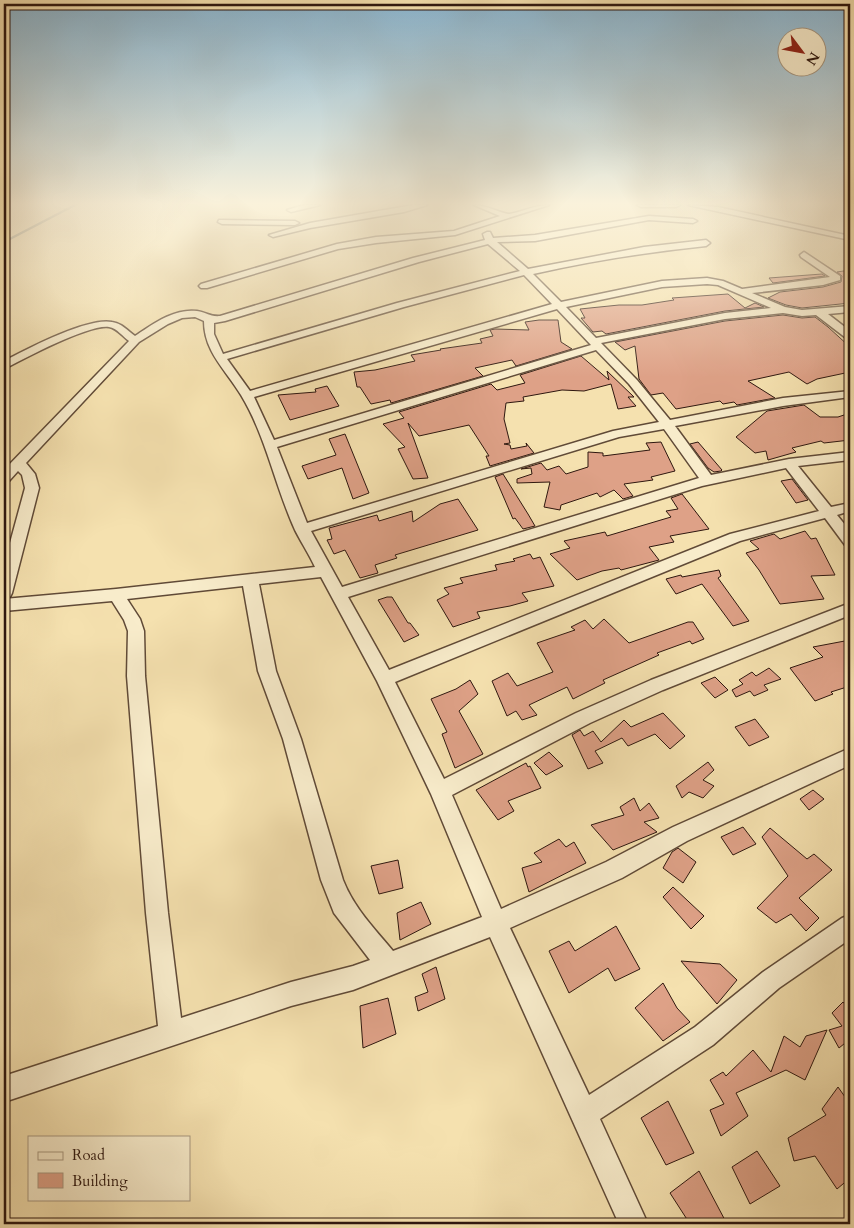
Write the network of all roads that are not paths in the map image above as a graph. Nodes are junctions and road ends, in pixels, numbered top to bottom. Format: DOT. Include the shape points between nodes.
graph roads {
  1 [pos="283,262"];
  2 [pos="411,262"];
  3 [pos="515,262"];
  4 [pos="570,262"];
  5 [pos="814,262"];
  6 [pos="525,271"];
  7 [pos="204,286"];
  8 [pos="741,292"];
  9 [pos="559,305"];
  10 [pos="850,309"];
  11 [pos="783,310"];
  12 [pos="819,312"];
  13 [pos="209,320"];
  14 [pos="850,336"];
  15 [pos="135,340"];
  16 [pos="597,344"];
  17 [pos="220,358"];
  18 [pos="4,365"];
  19 [pos="850,394"];
  20 [pos="247,395"];
  21 [pos="667,424"];
  22 [pos="270,445"];
  23 [pos="850,456"];
  24 [pos="19,463"];
  25 [pos="789,463"];
  26 [pos="4,478"];
  27 [pos="707,480"];
  28 [pos="850,506"];
  29 [pos="827,512"];
  30 [pos="302,529"];
  31 [pos="850,541"];
  32 [pos="325,571"];
  33 [pos="250,580"];
  34 [pos="4,593"];
  35 [pos="339,594"];
  36 [pos="116,595"];
  37 [pos="4,605"];
  38 [pos="850,608"];
  39 [pos="385,679"];
  40 [pos="850,756"];
  41 [pos="440,791"];
  42 [pos="496,923"];
  43 [pos="850,926"];
  44 [pos="388,963"];
  45 [pos="171,1034"];
  46 [pos="4,1089"];
  47 [pos="583,1114"];
  48 [pos="634,1224"];
  1 -- 7 [label="street"];
  2 -- 13 [label="street"];
  3 -- 6 [label="street"];
  4 -- 6 [label="street"];
  5 -- 8 [label="street" via="837,278"];
  6 -- 9 [label="street"];
  6 -- 17 [label="street"];
  8 -- 9 [label="street" via="708,281 675,283"];
  8 -- 11 [label="street"];
  9 -- 16 [label="street"];
  9 -- 20 [label="street"];
  10 -- 12 [label="street"];
  11 -- 12 [label="street"];
  11 -- 16 [label="street" via="725,316"];
  12 -- 14 [label="street"];
  13 -- 15 [label="street" via="197,314 180,315"];
  13 -- 17 [label="street" via="209,334"];
  15 -- 18 [label="lane" via="116,326 103,324 52,342"];
  15 -- 24 [label="street"];
  16 -- 21 [label="street"];
  16 -- 22 [label="street"];
  17 -- 20 [label="street"];
  19 -- 21 [label="street" via="783,402"];
  20 -- 22 [label="street"];
  21 -- 27 [label="street"];
  21 -- 30 [label="street" via="580,444"];
  22 -- 30 [label="street"];
  23 -- 25 [label="street"];
  24 -- 26 [label="street"];
  24 -- 34 [label="street" via="28,474 32,488"];
  25 -- 27 [label="street"];
  25 -- 29 [label="street"];
  27 -- 35 [label="street"];
  28 -- 29 [label="street"];
  29 -- 31 [label="street"];
  29 -- 39 [label="street" via="735,538"];
  30 -- 32 [label="street"];
  32 -- 33 [label="street"];
  32 -- 35 [label="street"];
  33 -- 36 [label="street"];
  33 -- 44 [label="street" via="267,671 294,748 332,880 342,905"];
  35 -- 39 [label="street"];
  36 -- 37 [label="street"];
  36 -- 45 [label="street" via="136,631 136,676"];
  38 -- 41 [label="street" via="583,718"];
  39 -- 41 [label="street"];
  40 -- 42 [label="street"];
  41 -- 42 [label="street"];
  42 -- 44 [label="street"];
  42 -- 47 [label="street"];
  43 -- 47 [label="street" via="771,980 704,1036"];
  44 -- 45 [label="street" via="353,978 291,994"];
  45 -- 46 [label="street"];
  47 -- 48 [label="street"];
}
